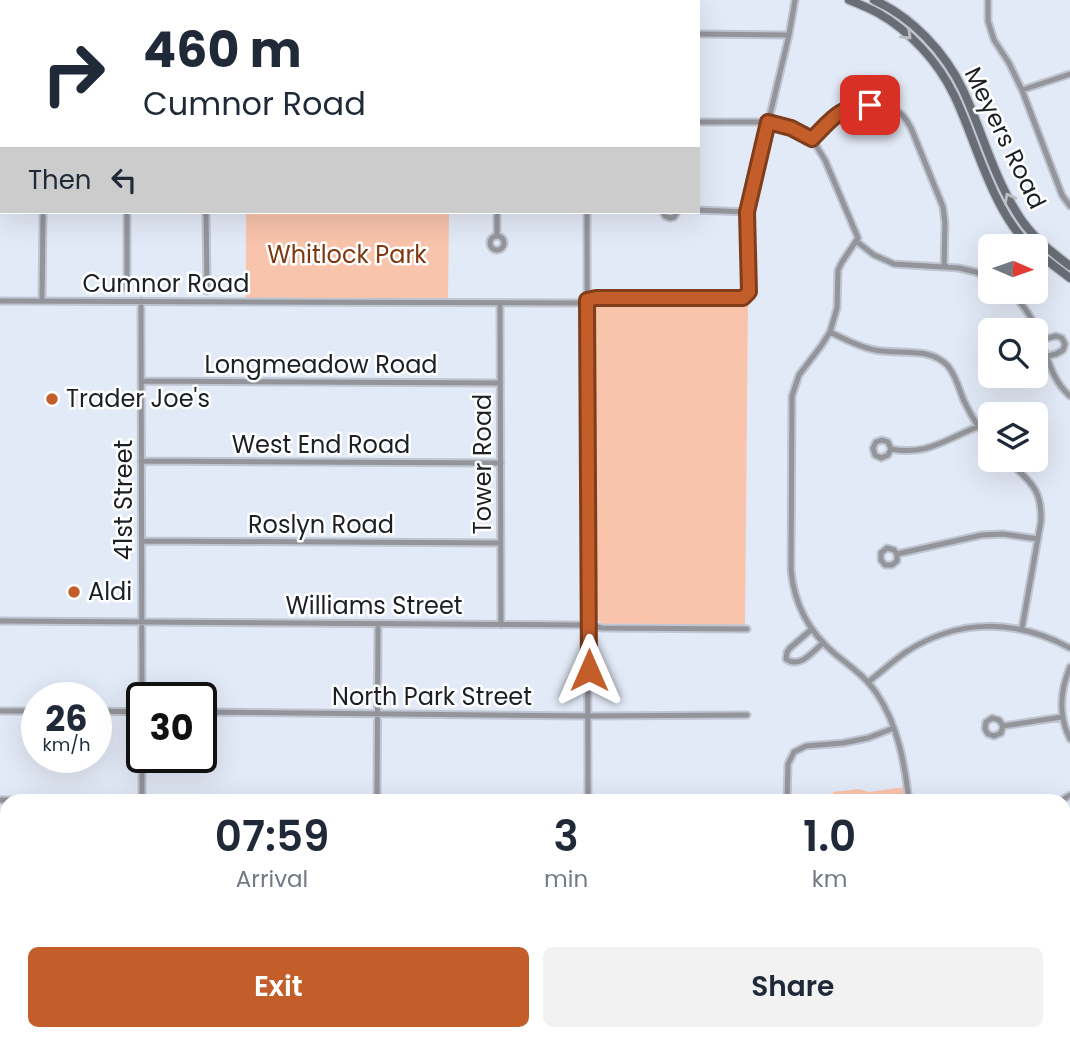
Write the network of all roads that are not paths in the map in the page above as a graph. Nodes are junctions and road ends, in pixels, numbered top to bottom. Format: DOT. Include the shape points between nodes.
graph roads {
  1 [pos="795,0"];
  2 [pos="849,0"];
  3 [pos="874,0"];
  4 [pos="988,0"];
  5 [pos="700,34"];
  6 [pos="789,35"];
  7 [pos="1070,75"];
  8 [pos="1022,90"];
  9 [pos="700,122"];
  10 [pos="768,122"];
  11 [pos="812,139"];
  12 [pos="1070,206"];
  13 [pos="700,210"];
  14 [pos="747,212"];
  15 [pos="127,214"];
  16 [pos="206,214"];
  17 [pos="497,214"];
  18 [pos="587,214"];
  19 [pos="43,216"];
  20 [pos="1020,234"];
  21 [pos="497,236"];
  22 [pos="856,241"];
  23 [pos="1048,261"];
  24 [pos="944,266"];
  25 [pos="1070,266"];
  26 [pos="978,274"];
  27 [pos="1070,278"];
  28 [pos="127,289"];
  29 [pos="207,291"];
  30 [pos="587,300"];
  31 [pos="0,301"];
  32 [pos="42,301"];
  33 [pos="141,301"];
  34 [pos="500,303"];
  35 [pos="830,332"];
  36 [pos="1048,338"];
  37 [pos="1048,356"];
  38 [pos="1048,359"];
  39 [pos="141,381"];
  40 [pos="500,383"];
  41 [pos="1070,396"];
  42 [pos="977,427"];
  43 [pos="891,449"];
  44 [pos="141,461"];
  45 [pos="501,463"];
  46 [pos="1021,472"];
  47 [pos="1038,539"];
  48 [pos="142,541"];
  49 [pos="501,543"];
  50 [pos="897,554"];
  51 [pos="0,621"];
  52 [pos="142,622"];
  53 [pos="378,624"];
  54 [pos="501,625"];
  55 [pos="588,625"];
  56 [pos="1022,628"];
  57 [pos="747,629"];
  58 [pos="812,629"];
  59 [pos="823,643"];
  60 [pos="1070,648"];
  61 [pos="1070,667"];
  62 [pos="142,682"];
  63 [pos="868,682"];
  64 [pos="0,711"];
  65 [pos="21,711"];
  66 [pos="217,712"];
  67 [pos="377,714"];
  68 [pos="747,715"];
  69 [pos="589,716"];
  70 [pos="1062,717"];
  71 [pos="1003,726"];
  72 [pos="894,728"];
  73 [pos="1070,738"];
  74 [pos="142,773"];
  75 [pos="142,794"];
  76 [pos="377,794"];
  77 [pos="588,794"];
  78 [pos="787,794"];
  79 [pos="908,794"];
  1 -- 6 [label="street"];
  2 -- 20 [label="street, Meyers Road, one-way" via="900,27 937,67 994,193"];
  25 -- 3 [label="street, Meyers Road, one-way" via="1034,236 1018,215 963,89 946,61 906,19"];
  4 -- 8 [label="street" via="990,32"];
  5 -- 6 [label="street"];
  6 -- 10 [label="street"];
  7 -- 8 [label="street"];
  8 -- 12 [label="street"];
  9 -- 10 [label="street"];
  10 -- 11 [label="street"];
  10 -- 14 [label="street"];
  11 -- 22 [label="street" via="825,160"];
  11 -- 24 [label="street" via="853,106 883,106 904,116 943,207"];
  13 -- 14 [label="street"];
  14 -- 30 [label="street, Cumnor Road" via="749,292 743,298"];
  15 -- 28 [label="street"];
  16 -- 29 [label="street"];
  17 -- 21 [label="street"];
  18 -- 30 [label="street"];
  19 -- 32 [label="street"];
  22 -- 24 [label="street" via="894,264"];
  22 -- 35 [label="street" via="838,270 837,308"];
  23 -- 27 [label="street"];
  24 -- 26 [label="street"];
  30 -- 34 [label="street, Cumnor Road"];
  30 -- 55 [label="street"];
  31 -- 32 [label="street, Cumnor Road"];
  32 -- 33 [label="street, Cumnor Road"];
  33 -- 34 [label="street, Cumnor Road"];
  33 -- 39 [label="street, 41st Street"];
  34 -- 40 [label="street, Tower Road"];
  35 -- 42 [label="street" via="873,350 920,353 939,360 954,376"];
  35 -- 58 [label="street" via="799,375 792,396 791,570 798,605"];
  36 -- 37 [label="street" via="1062,338 1065,344 1063,350"];
  38 -- 41 [label="street" via="1054,376"];
  39 -- 40 [label="street, Longmeadow Road"];
  39 -- 44 [label="street, 41st Street"];
  40 -- 45 [label="street, Tower Road"];
  42 -- 43 [label="street" via="926,449"];
  44 -- 45 [label="street, West End Road"];
  44 -- 48 [label="street, 41st Street"];
  45 -- 49 [label="street, Tower Road"];
  46 -- 47 [label="street" via="1037,492 1042,511"];
  47 -- 50 [label="street" via="982,535"];
  47 -- 56 [label="street"];
  48 -- 49 [label="street, Roslyn Road"];
  48 -- 52 [label="street, 41st Street"];
  49 -- 54 [label="street, Tower Road"];
  51 -- 52 [label="street, Williams Street"];
  52 -- 53 [label="street, Williams Street"];
  52 -- 62 [label="street, 41st Street"];
  53 -- 54 [label="street, Williams Street"];
  53 -- 67 [label="street"];
  54 -- 55 [label="street, Williams Street"];
  55 -- 57 [label="street, Williams Street"];
  55 -- 69 [label="street"];
  56 -- 60 [label="street"];
  56 -- 63 [label="street" via="988,626 949,632 905,652"];
  58 -- 59 [label="street"];
  58 -- 59 [label="street" via="790,648 786,659 800,662"];
  59 -- 63 [label="street"];
  61 -- 70 [label="street" via="1062,692"];
  63 -- 72 [label="street"];
  64 -- 65 [label="street"];
  66 -- 67 [label="street, North Park Street"];
  67 -- 69 [label="street, North Park Street"];
  67 -- 76 [label="street"];
  68 -- 69 [label="street, North Park Street"];
  69 -- 77 [label="street"];
  70 -- 71 [label="street"];
  70 -- 73 [label="street"];
  72 -- 78 [label="street" via="857,741 806,746 794,752 788,764"];
  72 -- 79 [label="street"];
  74 -- 75 [label="street"];
}
